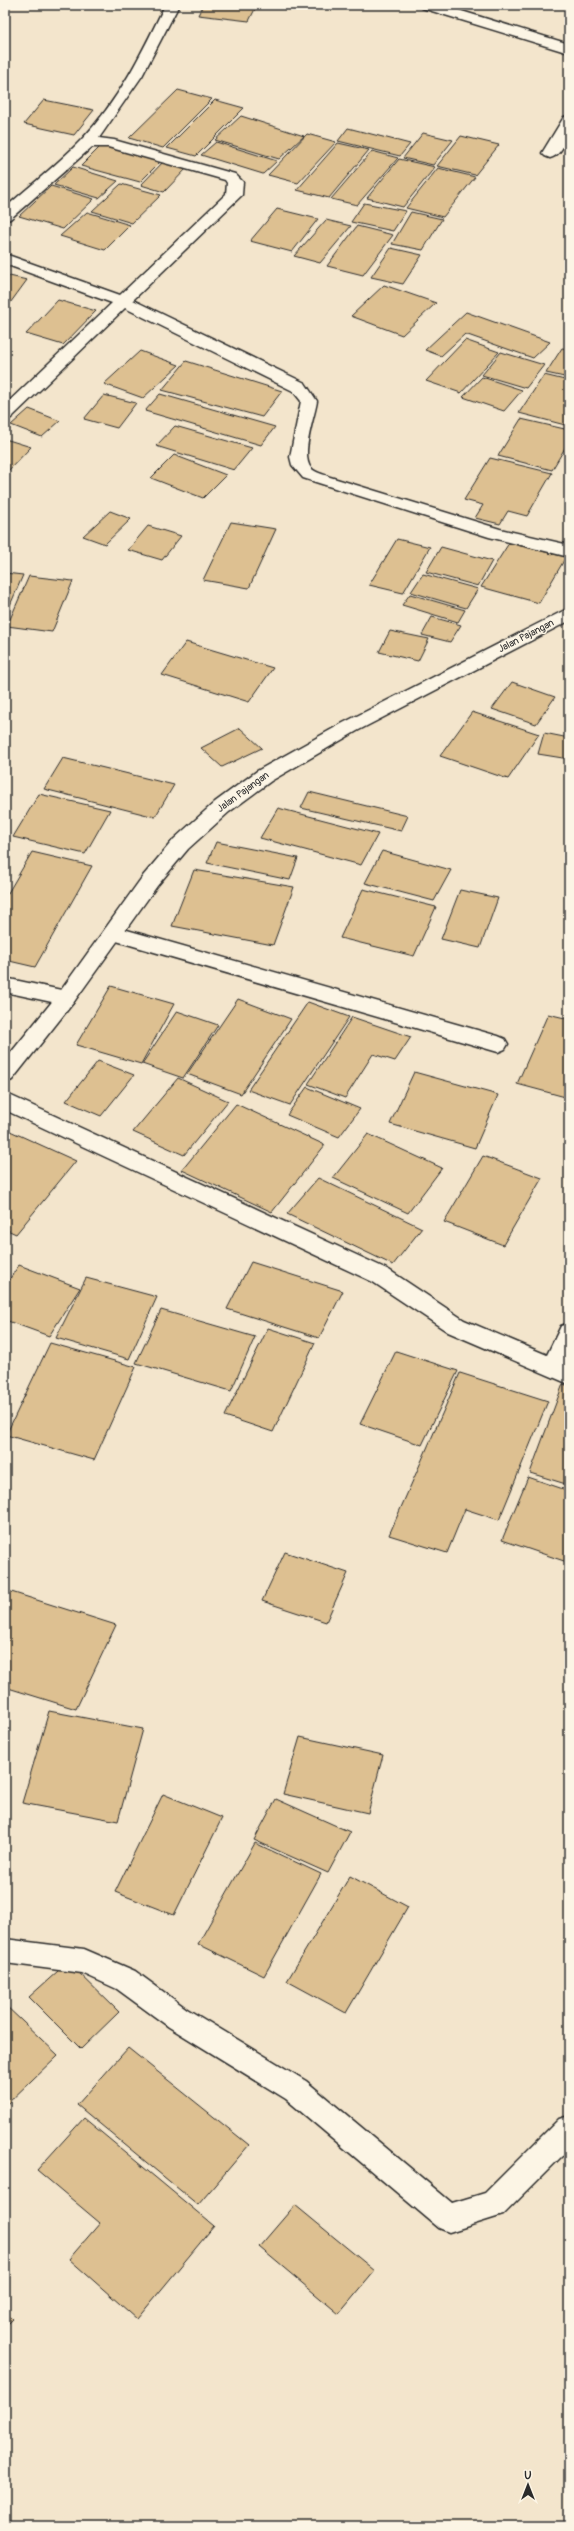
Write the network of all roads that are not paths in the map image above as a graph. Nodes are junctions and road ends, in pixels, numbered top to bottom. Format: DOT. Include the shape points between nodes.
graph roads {
  1 [pos="172,5"];
  2 [pos="427,5"];
  3 [pos="569,49"];
  4 [pos="569,120"];
  5 [pos="88,142"];
  6 [pos="550,153"];
  7 [pos="5,216"];
  8 [pos="5,259"];
  9 [pos="124,302"];
  10 [pos="5,414"];
  11 [pos="569,551"];
  12 [pos="569,614"];
  13 [pos="113,933"];
  14 [pos="5,985"];
  15 [pos="66,998"];
  16 [pos="498,1044"];
  17 [pos="5,1075"];
  18 [pos="5,1101"];
  19 [pos="569,1332"];
  20 [pos="561,1371"];
  21 [pos="5,1951"];
  22 [pos="569,2129"];
  1 -- 5 [label="street" via="140,71 115,110"];
  2 -- 3 [label="street"];
  4 -- 6 [label="street"];
  5 -- 7 [label="street"];
  5 -- 9 [label="street" via="109,143 230,177 235,182 234,195"];
  8 -- 9 [label="street"];
  9 -- 10 [label="street"];
  9 -- 11 [label="street" via="299,387 309,401 308,417 298,450 298,461 305,472 324,481 495,533"];
  12 -- 13 [label="street, Jalan Pajangan" via="357,724 264,776 222,807 181,844 150,881"];
  13 -- 15 [label="street, Jalan Pajangan"];
  13 -- 16 [label="street"];
  14 -- 15 [label="street"];
  15 -- 17 [label="street, Jalan Pajangan"];
  18 -- 20 [label="street" via="380,1276 456,1326"];
  19 -- 20 [label="street"];
  21 -- 22 [label="street" via="84,1961 126,1980 178,2018 296,2090 449,2218 492,2205"];
}
